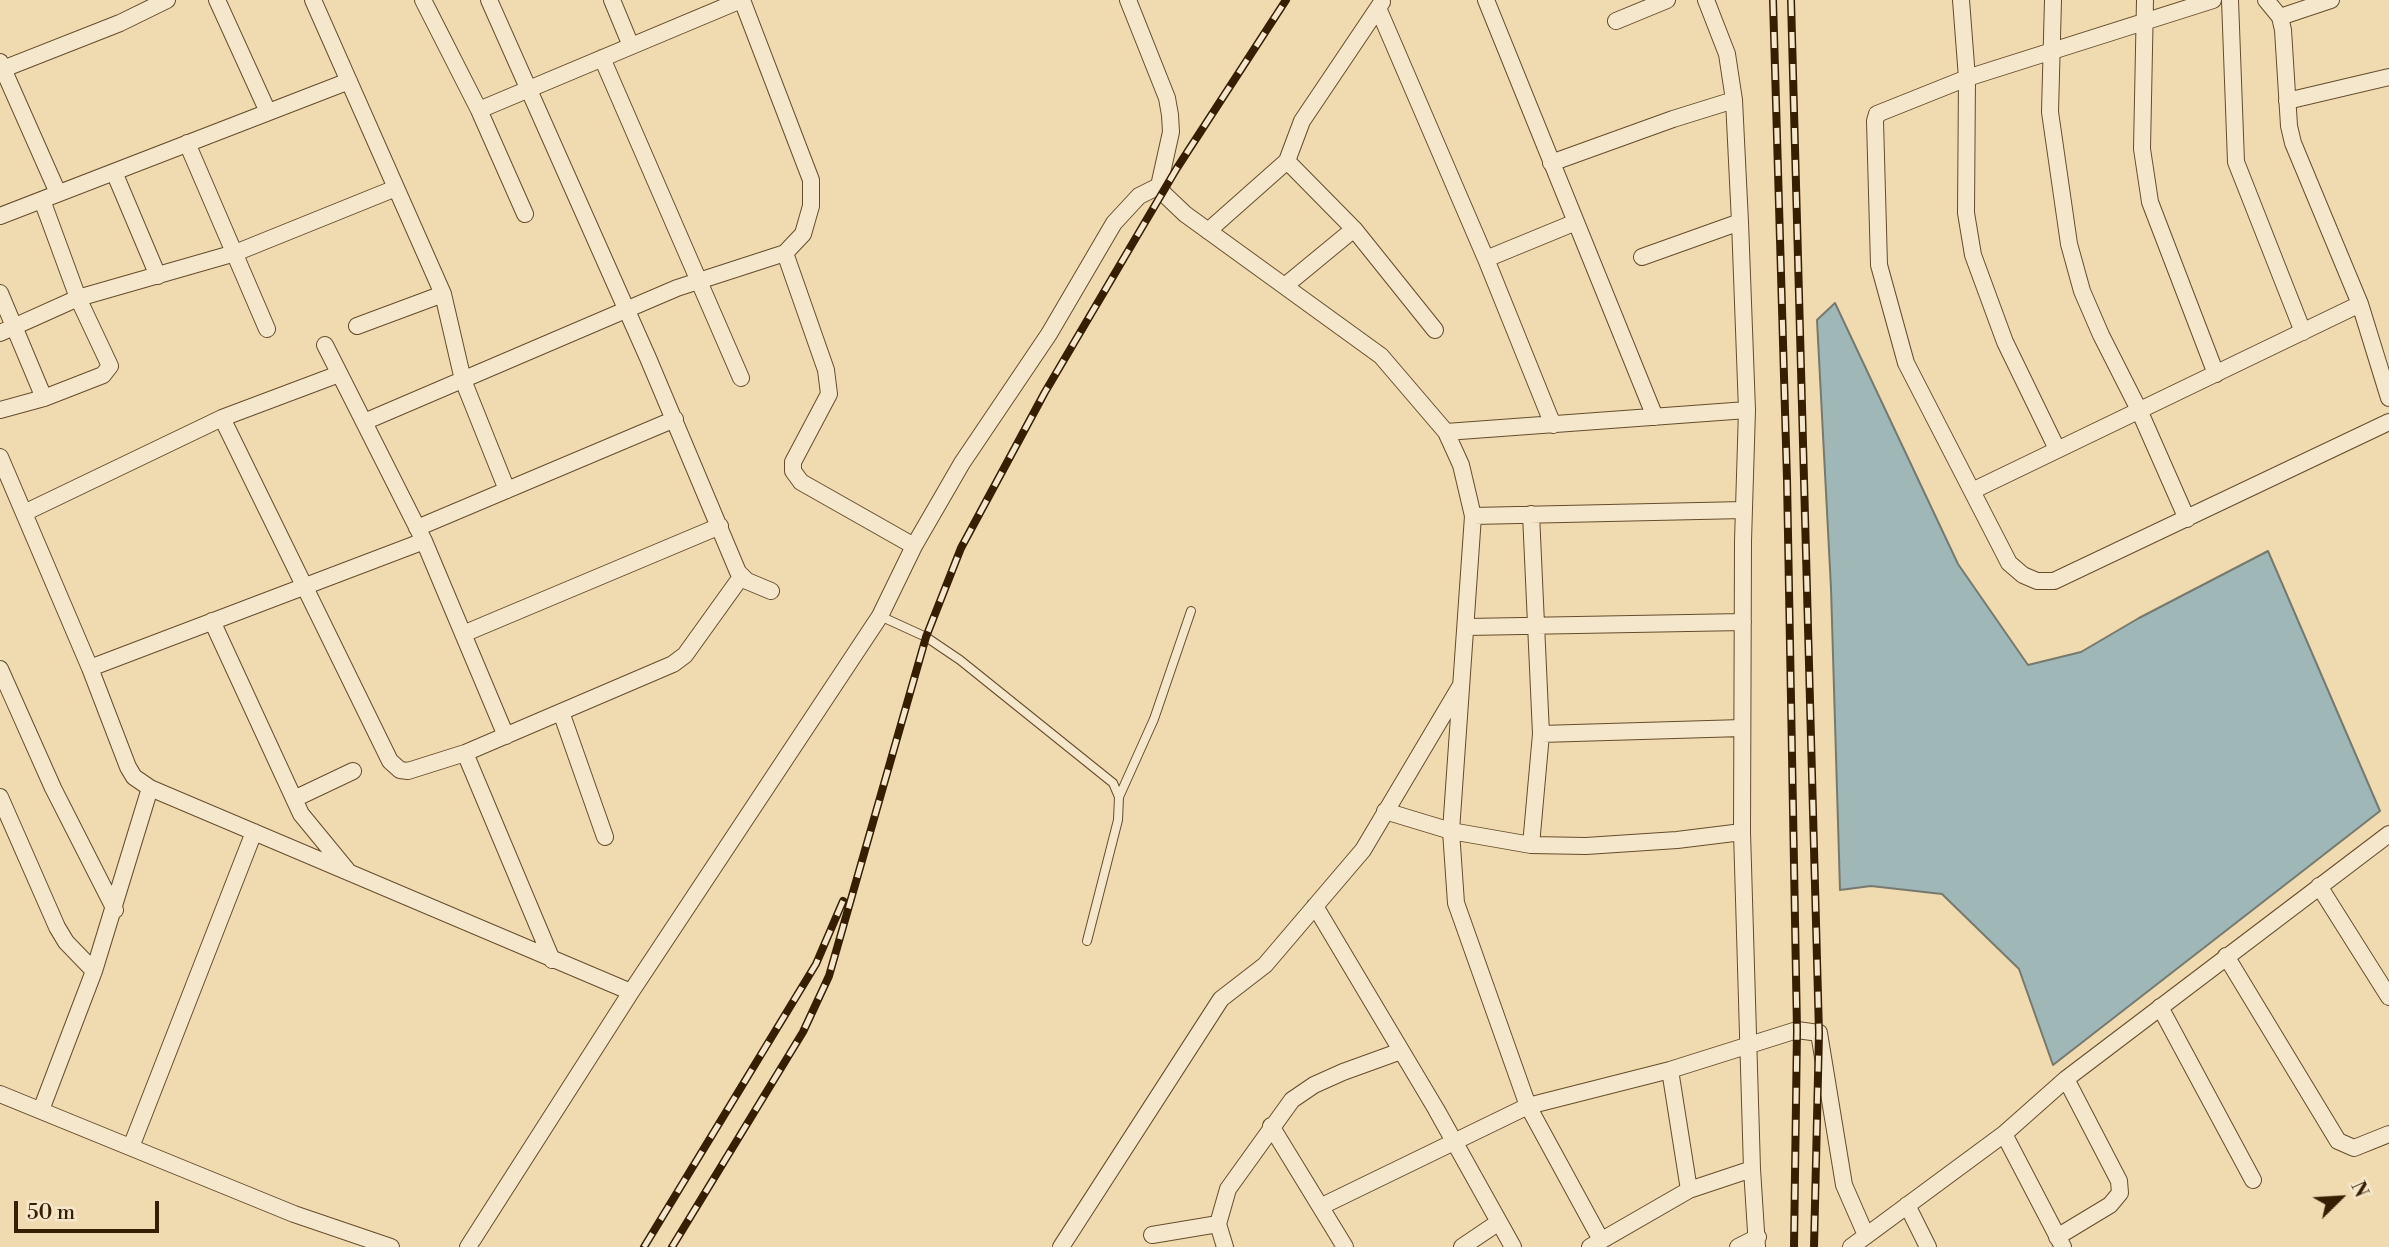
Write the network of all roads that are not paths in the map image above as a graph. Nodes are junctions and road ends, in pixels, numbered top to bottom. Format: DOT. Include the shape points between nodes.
graph roads {
  1 [pos="167,0"];
  2 [pos="217,0"];
  3 [pos="313,0"];
  4 [pos="423,0"];
  5 [pos="489,0"];
  6 [pos="612,0"];
  7 [pos="742,0"];
  8 [pos="1128,0"];
  9 [pos="1486,0"];
  10 [pos="1667,0"];
  11 [pos="1706,0"];
  12 [pos="1961,0"];
  13 [pos="2053,0"];
  14 [pos="2145,0"];
  15 [pos="2213,0"];
  16 [pos="2230,0"];
  17 [pos="2266,0"];
  18 [pos="2331,0"];
  19 [pos="1381,4"];
  20 [pos="2280,17"];
  21 [pos="2144,20"];
  22 [pos="1616,21"];
  23 [pos="631,46"];
  24 [pos="2052,50"];
  25 [pos="602,58"];
  26 [pos="2,66"];
  27 [pos="2389,77"];
  28 [pos="1966,78"];
  29 [pos="349,81"];
  30 [pos="528,89"];
  31 [pos="1734,100"];
  32 [pos="2287,101"];
  33 [pos="479,110"];
  34 [pos="268,112"];
  35 [pos="187,143"];
  36 [pos="1287,161"];
  37 [pos="1551,163"];
  38 [pos="114,172"];
  39 [pos="1159,186"];
  40 [pos="396,188"];
  41 [pos="58,193"];
  42 [pos="42,200"];
  43 [pos="526,215"];
  44 [pos="0,216"];
  45 [pos="1576,222"];
  46 [pos="1740,222"];
  47 [pos="1354,229"];
  48 [pos="1208,231"];
  49 [pos="235,253"];
  50 [pos="785,253"];
  51 [pos="1642,257"];
  52 [pos="1486,259"];
  53 [pos="158,276"];
  54 [pos="699,282"];
  55 [pos="1286,285"];
  56 [pos="0,293"];
  57 [pos="443,294"];
  58 [pos="79,298"];
  59 [pos="2360,304"];
  60 [pos="627,310"];
  61 [pos="357,326"];
  62 [pos="16,327"];
  63 [pos="267,329"];
  64 [pos="1435,330"];
  65 [pos="2303,332"];
  66 [pos="0,333"];
  67 [pos="324,345"];
  68 [pos="339,374"];
  69 [pos="2216,374"];
  70 [pos="741,378"];
  71 [pos="463,380"];
  72 [pos="44,398"];
  73 [pos="2389,398"];
  74 [pos="0,410"];
  75 [pos="1747,410"];
  76 [pos="2139,410"];
  77 [pos="1654,417"];
  78 [pos="222,418"];
  79 [pos="675,419"];
  80 [pos="364,422"];
  81 [pos="2389,422"];
  82 [pos="1553,425"];
  83 [pos="1446,432"];
  84 [pos="2057,449"];
  85 [pos="0,457"];
  86 [pos="507,490"];
  87 [pos="1972,491"];
  88 [pos="1744,510"];
  89 [pos="24,513"];
  90 [pos="1531,514"];
  91 [pos="1473,516"];
  92 [pos="2187,519"];
  93 [pos="720,526"];
  94 [pos="421,535"];
  95 [pos="914,546"];
  96 [pos="741,577"];
  97 [pos="305,586"];
  98 [pos="771,591"];
  99 [pos="1191,611"];
  100 [pos="880,616"];
  101 [pos="212,621"];
  102 [pos="1743,622"];
  103 [pos="1535,625"];
  104 [pos="1467,627"];
  105 [pos="463,634"];
  106 [pos="90,668"];
  107 [pos="0,669"];
  108 [pos="1462,682"];
  109 [pos="561,712"];
  110 [pos="1742,728"];
  111 [pos="1541,734"];
  112 [pos="506,736"];
  113 [pos="465,753"];
  114 [pos="352,771"];
  115 [pos="150,788"];
  116 [pos="0,797"];
  117 [pos="1119,797"];
  118 [pos="294,799"];
  119 [pos="1385,811"];
  120 [pos="1451,831"];
  121 [pos="1742,831"];
  122 [pos="254,832"];
  123 [pos="2389,834"];
  124 [pos="605,837"];
  125 [pos="1531,845"];
  126 [pos="351,874"];
  127 [pos="2319,886"];
  128 [pos="1315,906"];
  129 [pos="115,910"];
  130 [pos="1087,941"];
  131 [pos="2226,956"];
  132 [pos="552,960"];
  133 [pos="94,971"];
  134 [pos="631,992"];
  135 [pos="2389,997"];
  136 [pos="2160,1007"];
  137 [pos="1748,1044"];
  138 [pos="1401,1051"];
  139 [pos="1670,1070"];
  140 [pos="2066,1079"];
  141 [pos="0,1094"];
  142 [pos="1528,1105"];
  143 [pos="41,1110"];
  144 [pos="1271,1126"];
  145 [pos="2004,1134"];
  146 [pos="2389,1134"];
  147 [pos="1453,1140"];
  148 [pos="131,1147"];
  149 [pos="1752,1168"];
  150 [pos="2253,1180"];
  151 [pos="1689,1190"];
  152 [pos="1907,1205"];
  153 [pos="1322,1206"];
  154 [pos="1499,1222"];
  155 [pos="1218,1224"];
  156 [pos="1865,1233"];
  157 [pos="1152,1235"];
  158 [pos="1757,1242"];
  159 [pos="2060,1242"];
  160 [pos="1596,1243"];
  161 [pos="391,1247"];
  162 [pos="468,1247"];
  163 [pos="1061,1247"];
  164 [pos="1225,1247"];
  165 [pos="1345,1247"];
  166 [pos="1462,1247"];
  167 [pos="1513,1247"];
  168 [pos="1738,1247"];
  169 [pos="1850,1247"];
  170 [pos="1928,1247"];
  1 -- 26 [label="street" via="120,23"];
  2 -- 34 [label="street"];
  3 -- 29 [label="street"];
  4 -- 33 [label="street"];
  5 -- 30 [label="street"];
  6 -- 23 [label="street"];
  7 -- 23 [label="street"];
  7 -- 50 [label="street" via="811,180 811,206 803,234"];
  8 -- 39 [label="street" via="1167,98 1171,132"];
  9 -- 37 [label="street"];
  10 -- 22 [label="street"];
  11 -- 31 [label="street" via="1727,54"];
  12 -- 28 [label="street"];
  13 -- 24 [label="street"];
  14 -- 21 [label="street"];
  15 -- 21 [label="street"];
  16 -- 65 [label="street" via="2236,162"];
  17 -- 20 [label="street"];
  18 -- 20 [label="street"];
  19 -- 36 [label="street" via="1302,121"];
  19 -- 52 [label="street"];
  20 -- 32 [label="street"];
  21 -- 24 [label="street"];
  21 -- 69 [label="street" via="2142,149 2150,202"];
  23 -- 25 [label="street"];
  24 -- 28 [label="street"];
  24 -- 76 [label="street" via="2050,112 2069,244 2082,291"];
  25 -- 30 [label="street"];
  25 -- 54 [label="street"];
  26 -- 41 [label="street"];
  27 -- 32 [label="street"];
  28 -- 84 [label="street" via="1964,174 1973,255 2004,342"];
  28 -- 87 [label="street" via="1883,110 1875,121 1882,286 1917,388"];
  29 -- 34 [label="street"];
  29 -- 40 [label="street"];
  30 -- 33 [label="street"];
  30 -- 60 [label="street"];
  31 -- 37 [label="street"];
  31 -- 46 [label="street"];
  32 -- 59 [label="street" via="2293,143"];
  33 -- 43 [label="street"];
  34 -- 35 [label="street"];
  35 -- 38 [label="street"];
  35 -- 49 [label="street"];
  36 -- 47 [label="street"];
  36 -- 48 [label="street"];
  37 -- 45 [label="street"];
  38 -- 41 [label="street"];
  38 -- 53 [label="street"];
  39 -- 48 [label="street"];
  39 -- 95 [label="street" via="1139,196 1114,223"];
  40 -- 49 [label="street"];
  40 -- 57 [label="street"];
  41 -- 42 [label="street"];
  42 -- 44 [label="street"];
  42 -- 58 [label="street"];
  45 -- 52 [label="street"];
  45 -- 77 [label="street"];
  46 -- 51 [label="street"];
  46 -- 75 [label="street"];
  47 -- 55 [label="street"];
  47 -- 64 [label="street"];
  48 -- 55 [label="street"];
  49 -- 53 [label="street"];
  49 -- 63 [label="street"];
  50 -- 54 [label="street"];
  50 -- 95 [label="street" via="826,370 829,394 793,462 793,471 801,482"];
  52 -- 82 [label="street"];
  53 -- 58 [label="street"];
  54 -- 60 [label="street"];
  54 -- 70 [label="street"];
  55 -- 83 [label="street" via="1381,356"];
  56 -- 62 [label="street"];
  57 -- 61 [label="street"];
  57 -- 71 [label="street"];
  58 -- 62 [label="street"];
  58 -- 72 [label="street" via="108,360 108,371"];
  59 -- 65 [label="street"];
  59 -- 73 [label="street"];
  60 -- 71 [label="street"];
  60 -- 79 [label="street"];
  62 -- 66 [label="street"];
  62 -- 72 [label="street"];
  65 -- 69 [label="street"];
  67 -- 68 [label="street"];
  68 -- 78 [label="street"];
  68 -- 80 [label="street"];
  69 -- 76 [label="street"];
  71 -- 80 [label="street"];
  71 -- 86 [label="street"];
  72 -- 74 [label="street"];
  75 -- 77 [label="street"];
  75 -- 88 [label="street"];
  76 -- 84 [label="street"];
  76 -- 92 [label="street"];
  77 -- 82 [label="street"];
  78 -- 89 [label="street"];
  78 -- 97 [label="street"];
  79 -- 86 [label="street"];
  79 -- 93 [label="street"];
  80 -- 94 [label="street"];
  81 -- 92 [label="street"];
  82 -- 83 [label="street"];
  83 -- 91 [label="street" via="1469,486"];
  84 -- 87 [label="street"];
  85 -- 89 [label="street"];
  86 -- 94 [label="street"];
  87 -- 92 [label="street" via="2009,563 2037,581 2054,581"];
  88 -- 90 [label="street"];
  88 -- 102 [label="street"];
  89 -- 106 [label="street"];
  90 -- 91 [label="street"];
  90 -- 103 [label="street"];
  91 -- 104 [label="street"];
  93 -- 96 [label="street"];
  93 -- 105 [label="street"];
  94 -- 97 [label="street"];
  94 -- 105 [label="street"];
  95 -- 100 [label="street"];
  96 -- 98 [label="street"];
  96 -- 109 [label="street" via="679,659"];
  97 -- 101 [label="street"];
  97 -- 113 [label="street" via="394,768 408,771"];
  99 -- 117 [label="lane" via="1154,719"];
  100 -- 117 [label="lane" via="926,637 960,660 1096,767 1114,783"];
  100 -- 134 [label="street"];
  101 -- 106 [label="street"];
  101 -- 118 [label="street"];
  102 -- 103 [label="street"];
  102 -- 110 [label="street"];
  103 -- 104 [label="street"];
  103 -- 111 [label="street"];
  104 -- 108 [label="street"];
  105 -- 112 [label="street"];
  106 -- 115 [label="street" via="128,767"];
  107 -- 129 [label="street"];
  108 -- 119 [label="street"];
  108 -- 120 [label="street"];
  109 -- 112 [label="street"];
  109 -- 124 [label="street"];
  110 -- 111 [label="street"];
  110 -- 121 [label="street"];
  111 -- 125 [label="street"];
  112 -- 113 [label="street"];
  113 -- 132 [label="street"];
  114 -- 118 [label="street"];
  115 -- 122 [label="street"];
  115 -- 129 [label="street"];
  116 -- 133 [label="street" via="57,927"];
  117 -- 130 [label="lane" via="1118,820"];
  118 -- 126 [label="street" via="309,828"];
  119 -- 120 [label="street"];
  119 -- 128 [label="street" via="1363,850"];
  120 -- 125 [label="street"];
  120 -- 142 [label="street" via="1456,902"];
  121 -- 125 [label="street" via="1664,841"];
  121 -- 137 [label="street"];
  122 -- 126 [label="street"];
  122 -- 148 [label="street"];
  123 -- 127 [label="street"];
  126 -- 132 [label="street"];
  127 -- 131 [label="street"];
  127 -- 135 [label="street"];
  128 -- 138 [label="street"];
  128 -- 163 [label="street" via="1265,965 1221,999"];
  129 -- 133 [label="street"];
  131 -- 136 [label="street"];
  131 -- 146 [label="street" via="2338,1141 2354,1148"];
  132 -- 134 [label="street"];
  133 -- 143 [label="street"];
  134 -- 162 [label="street"];
  136 -- 140 [label="street"];
  136 -- 150 [label="street"];
  137 -- 139 [label="street"];
  137 -- 149 [label="street"];
  137 -- 156 [label="street" via="1797,1030 1819,1034 1844,1185"];
  138 -- 144 [label="street" via="1314,1085 1292,1100"];
  138 -- 147 [label="street"];
  139 -- 142 [label="street"];
  139 -- 151 [label="street"];
  140 -- 145 [label="street"];
  140 -- 159 [label="street" via="2119,1181 2120,1193"];
  141 -- 143 [label="street"];
  142 -- 147 [label="street"];
  142 -- 160 [label="street"];
  143 -- 148 [label="street"];
  144 -- 153 [label="street"];
  144 -- 155 [label="street" via="1228,1189"];
  145 -- 152 [label="street"];
  145 -- 159 [label="street"];
  147 -- 153 [label="street"];
  147 -- 154 [label="street"];
  148 -- 161 [label="street" via="294,1214"];
  149 -- 151 [label="street"];
  149 -- 158 [label="street"];
  151 -- 160 [label="street"];
  152 -- 156 [label="street"];
  152 -- 170 [label="street"];
  153 -- 165 [label="street"];
  154 -- 166 [label="street"];
  154 -- 167 [label="street"];
  155 -- 157 [label="street"];
  155 -- 164 [label="street"];
  156 -- 169 [label="street"];
  158 -- 168 [label="street"];
}
